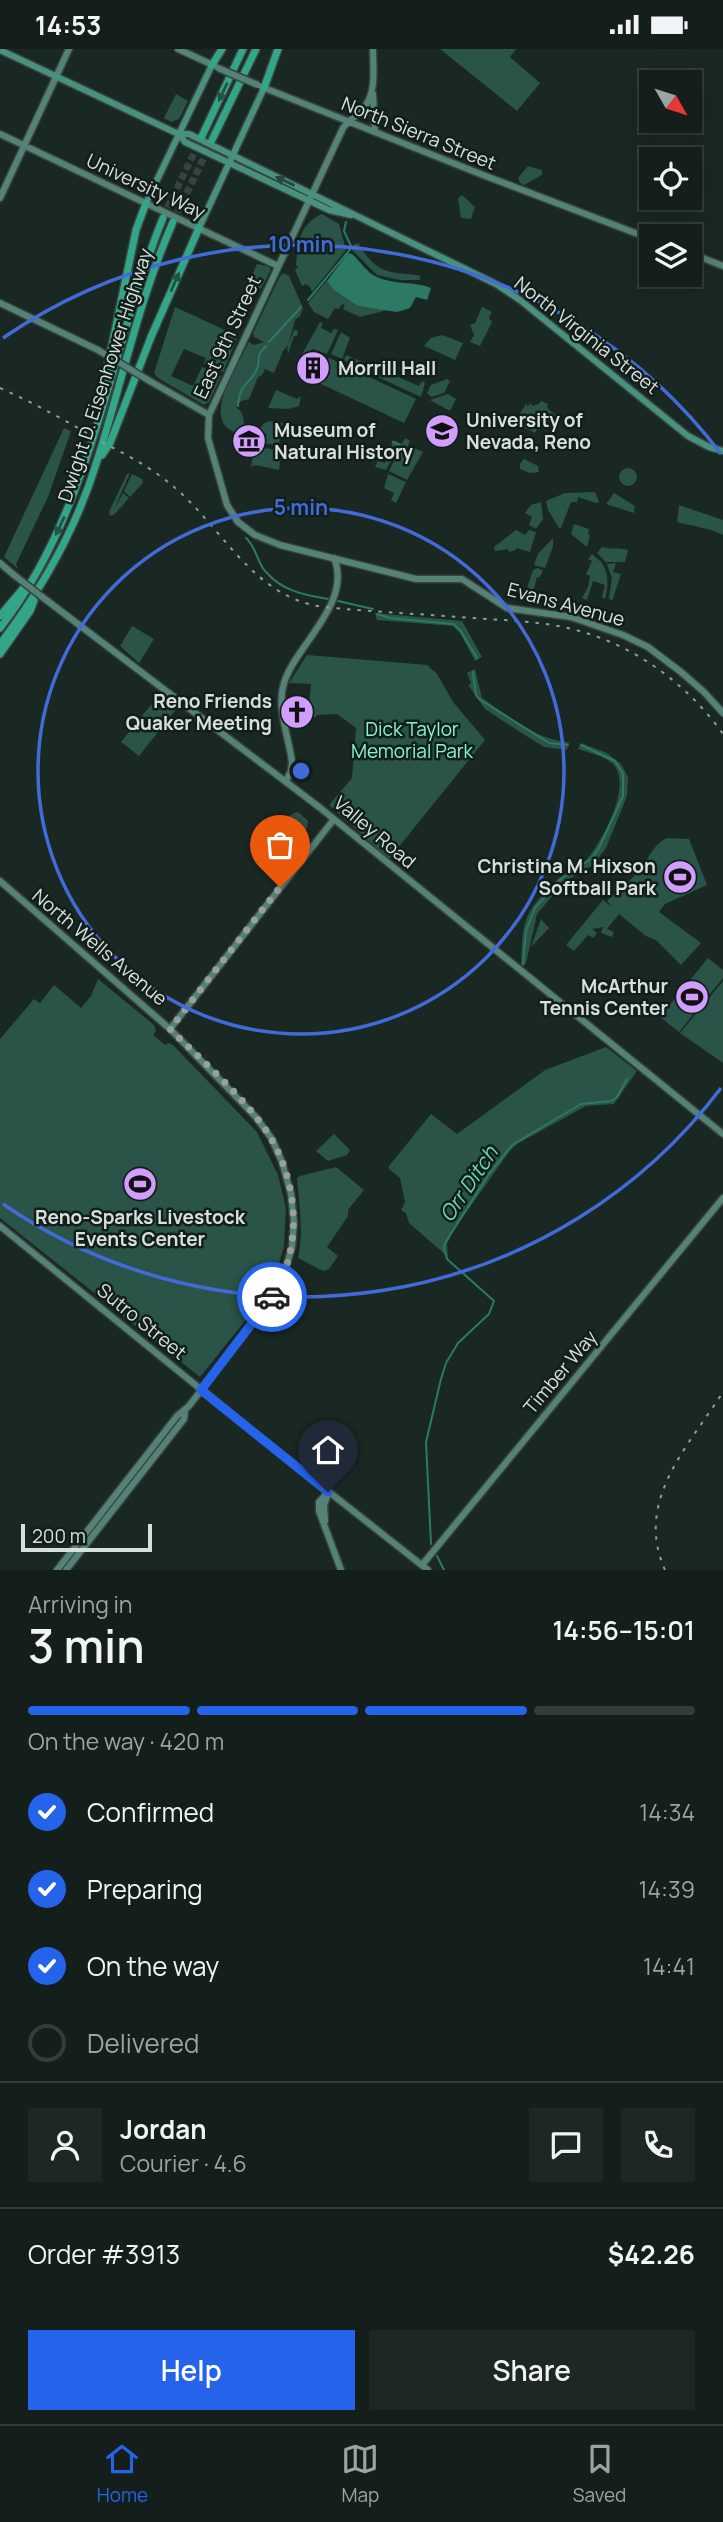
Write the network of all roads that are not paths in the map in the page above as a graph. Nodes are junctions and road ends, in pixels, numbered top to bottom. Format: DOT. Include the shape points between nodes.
graph roads {
  1 [pos="69,49"];
  2 [pos="178,49"];
  3 [pos="222,49"];
  4 [pos="243,49"];
  5 [pos="256,49"];
  6 [pos="278,49"];
  7 [pos="373,49"];
  8 [pos="0,50"];
  9 [pos="216,66"];
  10 [pos="56,76"];
  11 [pos="261,86"];
  12 [pos="372,92"];
  13 [pos="348,121"];
  14 [pos="374,132"];
  15 [pos="0,134"];
  16 [pos="179,134"];
  17 [pos="202,136"];
  18 [pos="212,140"];
  19 [pos="24,146"];
  20 [pos="230,159"];
  21 [pos="311,197"];
  22 [pos="0,198"];
  23 [pos="146,203"];
  24 [pos="163,218"];
  25 [pos="173,222"];
  26 [pos="199,228"];
  27 [pos="639,234"];
  28 [pos="702,258"];
  29 [pos="278,266"];
  30 [pos="723,266"];
  31 [pos="0,303"];
  32 [pos="209,415"];
  33 [pos="98,416"];
  34 [pos="723,451"];
  35 [pos="97,461"];
  36 [pos="334,558"];
  37 [pos="0,563"];
  38 [pos="34,577"];
  39 [pos="43,581"];
  40 [pos="0,616"];
  41 [pos="0,628"];
  42 [pos="0,644"];
  43 [pos="0,654"];
  44 [pos="723,713"];
  45 [pos="286,781"];
  46 [pos="334,819"];
  47 [pos="0,881"];
  48 [pos="170,1029"];
  49 [pos="723,1134"];
  50 [pos="723,1198"];
  51 [pos="0,1226"];
  52 [pos="201,1390"];
  53 [pos="185,1412"];
  54 [pos="328,1492"];
  55 [pos="343,1504"];
  56 [pos="324,1514"];
  57 [pos="324,1524"];
  58 [pos="425,1568"];
  59 [pos="57,1570"];
  60 [pos="66,1570"];
  61 [pos="341,1570"];
  1 -- 10 [label="street"];
  2 -- 9 [label="street, North Sierra Street"];
  3 -- 9 [label="highway"];
  4 -- 17 [label="highway, one-way"];
  5 -- 18 [label="highway"];
  6 -- 11 [label="highway"];
  7 -- 12 [label="street"];
  8 -- 10 [label="main road, North Virginia Street"];
  9 -- 11 [label="street, North Sierra Street, bridge"];
  9 -- 16 [label="main road"];
  10 -- 16 [label="main road, North Virginia Street"];
  10 -- 19 [label="street"];
  11 -- 13 [label="street, North Sierra Street"];
  11 -- 20 [label="main road"];
  12 -- 13 [label="street, East 9th Street" via="366,105"];
  12 -- 14 [label="street"];
  13 -- 14 [label="street, North Sierra Street"];
  13 -- 21 [label="street, East 9th Street"];
  14 -- 27 [label="street, North Sierra Street"];
  15 -- 19 [label="street, University Way"];
  16 -- 20 [label="main road, North Virginia Street" via="185,142"];
  16 -- 23 [label="main road"];
  19 -- 22 [label="street"];
  19 -- 23 [label="street, University Way"];
  20 -- 21 [label="main road, North Virginia Street"];
  20 -- 26 [label="main road"];
  21 -- 29 [label="street, East 9th Street"];
  21 -- 34 [label="main road, North Virginia Street" via="347,210 509,292 688,436"];
  23 -- 26 [label="street, University Way"];
  23 -- 33 [label="highway" via="136,230"];
  24 -- 33 [label="highway, Dwight D. Eisenhower Highway"];
  25 -- 35 [label="highway, Dwight D. Eisenhower Highway" via="149,283"];
  26 -- 29 [label="street, University Way"];
  35 -- 26 [label="highway, one-way" via="110,443"];
  28 -- 30 [label="street"];
  29 -- 32 [label="street, East 9th Street"];
  31 -- 32 [label="street, bridge" via="98,350"];
  32 -- 36 [label="street, Evans Avenue" via="208,438 226,502 238,522 266,540"];
  33 -- 38 [label="highway, Dwight D. Eisenhower Highway, one-way" via="71,503"];
  35 -- 39 [label="highway, Dwight D. Eisenhower Highway" via="80,508"];
  36 -- 44 [label="street, Evans Avenue" via="416,579 460,578 508,608 571,617 629,637 688,677"];
  36 -- 45 [label="street" via="338,565 330,607 282,689 292,762"];
  37 -- 45 [label="street, Valley Road, bridge"];
  38 -- 40 [label="highway"];
  38 -- 41 [label="highway, Dwight D. Eisenhower Highway"];
  39 -- 42 [label="highway, Dwight D. Eisenhower Highway"];
  39 -- 43 [label="highway" via="30,611"];
  45 -- 46 [label="street, Valley Road"];
  46 -- 48 [label="street"];
  46 -- 49 [label="street, Valley Road"];
  47 -- 48 [label="street, North Wells Avenue"];
  48 -- 52 [label="street, North Wells Avenue" via="266,1131 282,1162 294,1213 292,1247 280,1284"];
  50 -- 58 [label="street, Timber Way"];
  51 -- 52 [label="street, Sutro Street"];
  52 -- 53 [label="street, North Wells Avenue"];
  52 -- 54 [label="street, Sutro Street"];
  53 -- 59 [label="street" via="177,1416"];
  53 -- 60 [label="street"];
  54 -- 55 [label="street, Sutro Street"];
  54 -- 56 [label="street"];
  54 -- 57 [label="street" via="318,1506"];
  55 -- 56 [label="street" via="330,1506"];
  55 -- 58 [label="street, Sutro Street"];
  56 -- 57 [label="street"];
  57 -- 61 [label="street"];
}
